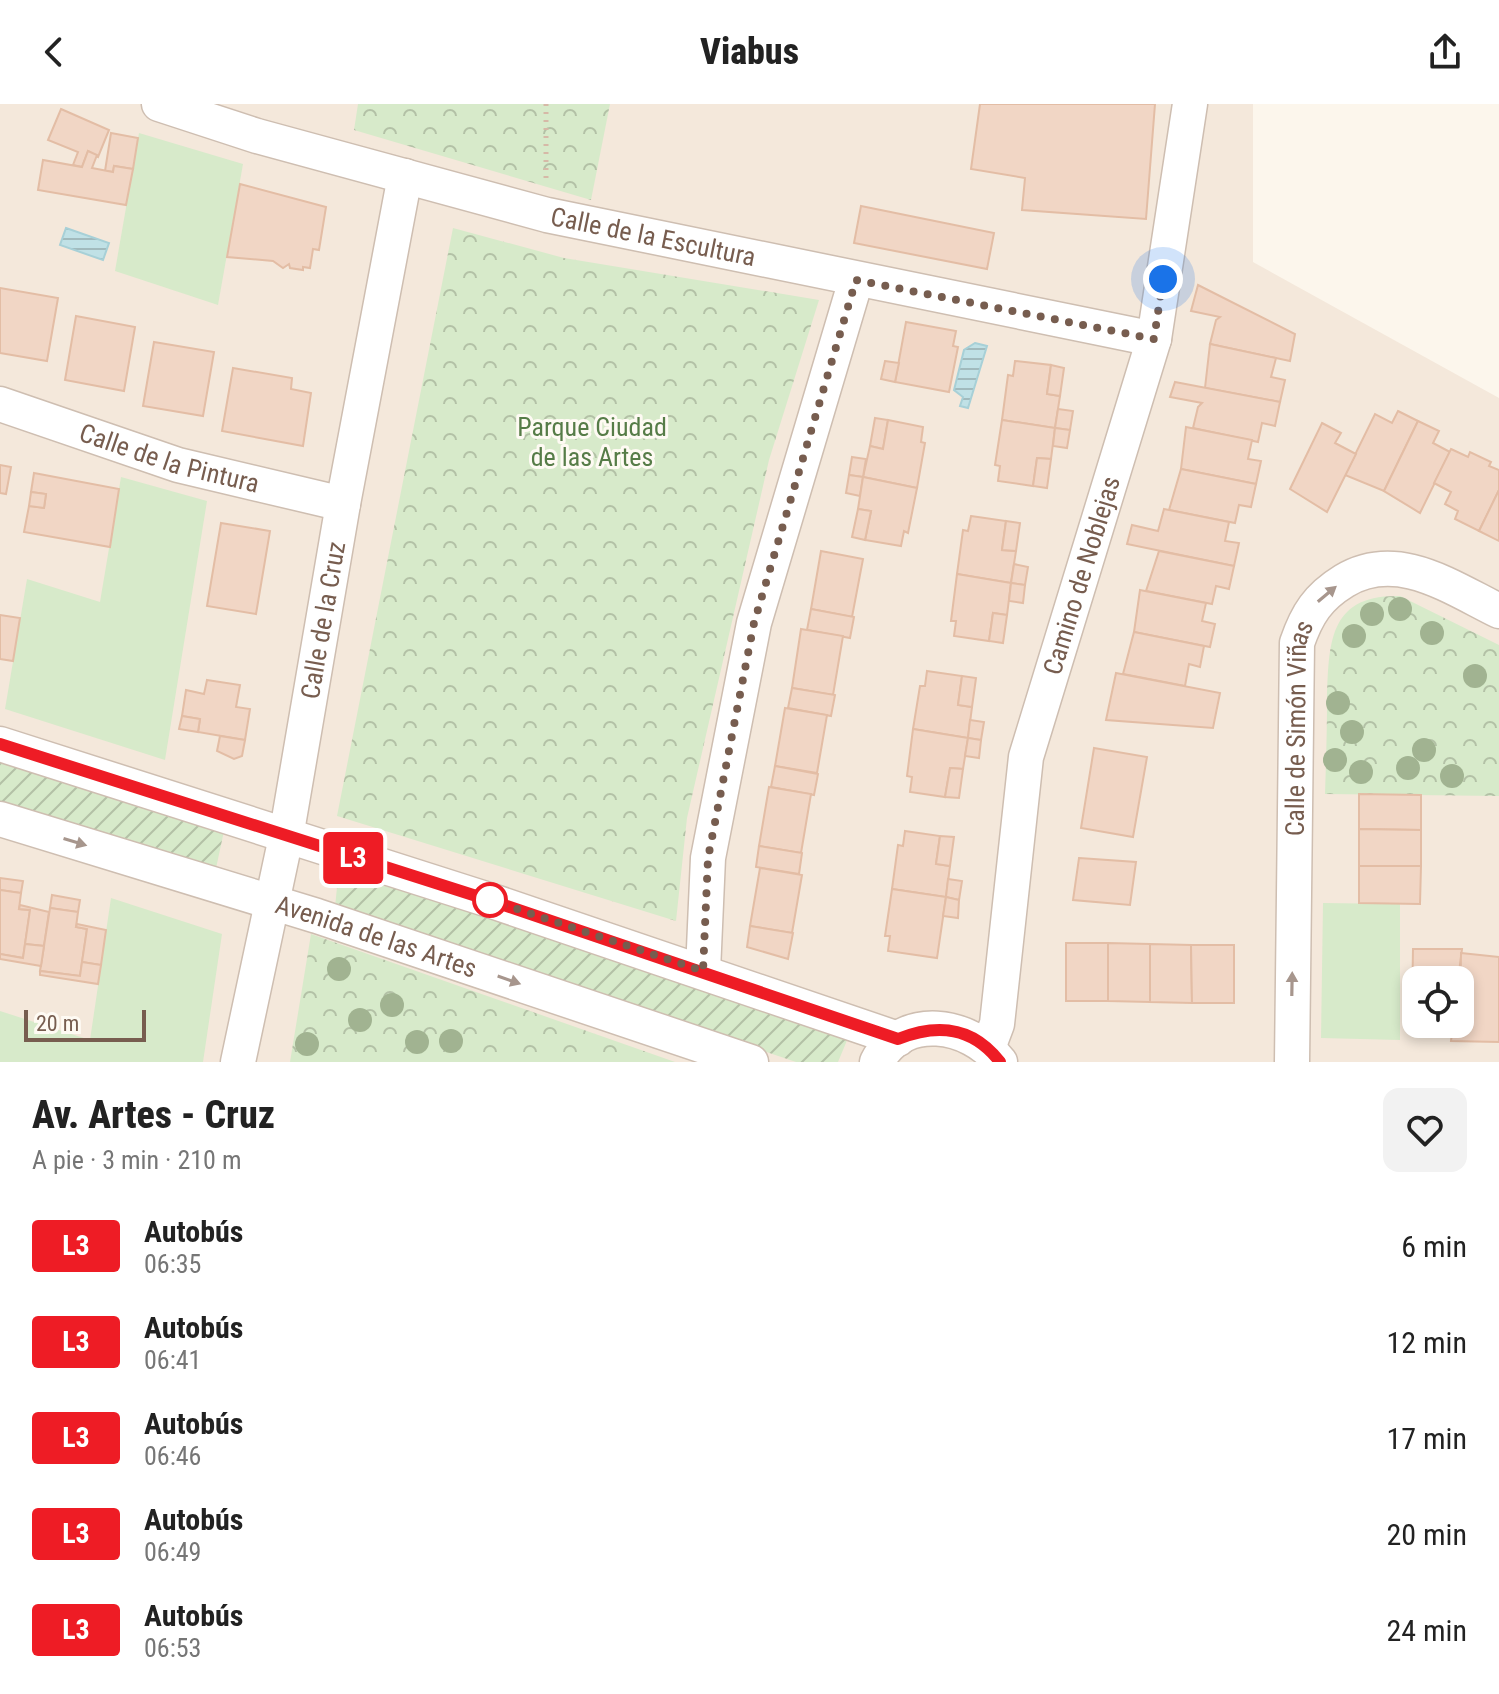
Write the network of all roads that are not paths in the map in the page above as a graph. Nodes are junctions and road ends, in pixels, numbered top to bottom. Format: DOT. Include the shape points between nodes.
graph roads {
  1 [pos="159,104"];
  2 [pos="1190,104"];
  3 [pos="405,176"];
  4 [pos="856,280"];
  5 [pos="1154,339"];
  6 [pos="0,404"];
  7 [pos="343,504"];
  8 [pos="1499,611"];
  9 [pos="0,744"];
  10 [pos="0,819"];
  11 [pos="286,837"];
  12 [pos="273,903"];
  13 [pos="703,971"];
  14 [pos="888,1050"];
  15 [pos="994,1055"];
  16 [pos="238,1062"];
  17 [pos="751,1062"];
  18 [pos="1292,1062"];
  1 -- 3 [label="street, Calle de la Escultura"];
  2 -- 5 [label="street, Camino de Noblejas"];
  3 -- 4 [label="street, Calle de la Escultura" via="547,215"];
  3 -- 7 [label="street, Calle de la Cruz"];
  4 -- 5 [label="street, Calle de la Escultura"];
  4 -- 13 [label="street" via="754,623 708,858"];
  5 -- 15 [label="street, Camino de Noblejas" via="1026,757"];
  6 -- 7 [label="street, Calle de la Pintura" via="178,465"];
  7 -- 11 [label="street, Calle de la Cruz"];
  18 -- 8 [label="street, Calle de Simón Viñas, one-way" via="1297,643 1307,616 1322,595 1371,568 1400,568 1433,578"];
  9 -- 11 [label="street"];
  10 -- 12 [label="street, Avenida de las Artes, one-way"];
  11 -- 12 [label="street, Calle de la Cruz"];
  11 -- 13 [label="street"];
  12 -- 16 [label="street, Calle de la Cruz"];
  12 -- 17 [label="street, Avenida de las Artes, one-way"];
  13 -- 14 [label="street"];
  14 -- 15 [label="street" via="921,1029 945,1028 968,1034"];
}
